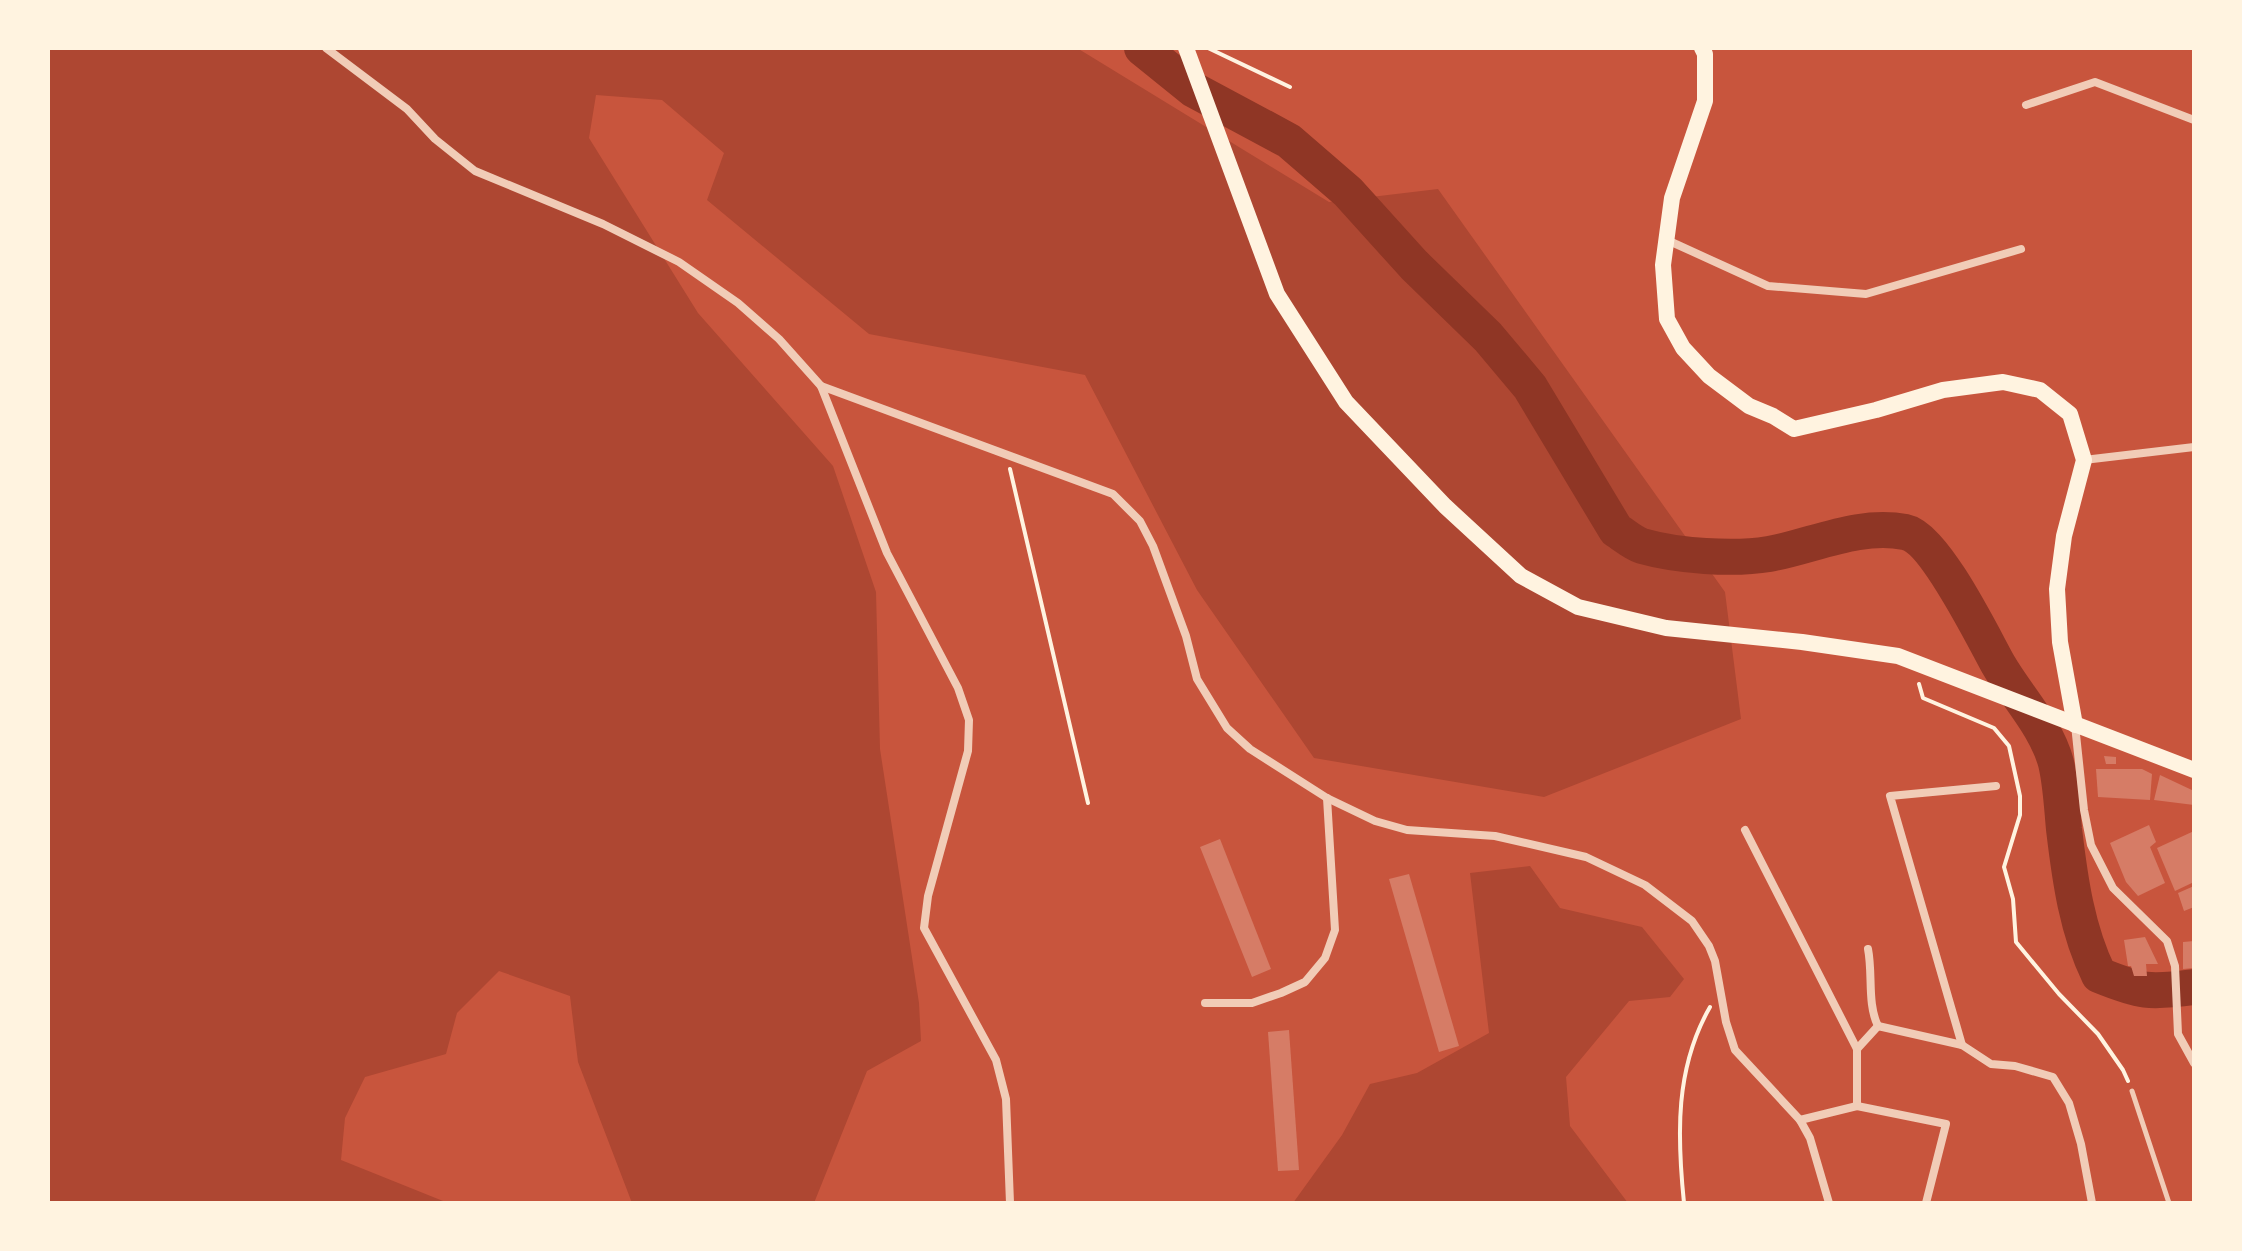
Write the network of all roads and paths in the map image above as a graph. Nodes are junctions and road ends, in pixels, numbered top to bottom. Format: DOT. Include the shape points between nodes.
graph roads {
  1 [pos="326,48"];
  2 [pos="1186,48"];
  3 [pos="1208,48"];
  4 [pos="1702,48"];
  5 [pos="1290,87"];
  6 [pos="2026,105"];
  7 [pos="2194,120"];
  8 [pos="1666,239"];
  9 [pos="2021,249"];
  10 [pos="821,386"];
  11 [pos="2194,447"];
  12 [pos="1007,455"];
  13 [pos="2084,460"];
  14 [pos="1913,663"];
  15 [pos="2075,725"];
  16 [pos="2194,770"];
  17 [pos="1996,786"];
  18 [pos="1327,798"];
  19 [pos="1088,803"];
  20 [pos="1745,830"];
  21 [pos="1868,949"];
  22 [pos="1721,988"];
  23 [pos="1205,1003"];
  24 [pos="1878,1026"];
  25 [pos="1962,1045"];
  26 [pos="1857,1049"];
  27 [pos="2194,1063"];
  28 [pos="2132,1091"];
  29 [pos="1857,1106"];
  30 [pos="1800,1120"];
  31 [pos="1010,1203"];
  32 [pos="1684,1203"];
  33 [pos="1829,1203"];
  34 [pos="1926,1203"];
  35 [pos="2092,1203"];
  36 [pos="2169,1203"];
  1 -- 10 [label="street" via="407,109 475,171 679,262 738,303"];
  2 -- 14 [label="main road" via="1277,294 1346,402 1521,576 1578,607 1666,628 1802,642 1898,656"];
  3 -- 5 [label="path"];
  4 -- 8 [label="main road" via="1705,101 1672,198"];
  6 -- 7 [label="street" via="2095,82"];
  8 -- 9 [label="street" via="1768,286 1866,294"];
  8 -- 13 [label="main road" via="1667,319 1683,348 1709,376 1749,406 1794,429 1943,390 2003,382 2040,390 2070,414"];
  10 -- 12 [label="street"];
  10 -- 31 [label="street" via="887,553 958,688 969,720 968,751 924,928 996,1060 1006,1099"];
  11 -- 13 [label="street"];
  12 -- 18 [label="street" via="1113,494 1140,521 1186,636 1197,679 1227,728 1250,749"];
  12 -- 19 [label="path"];
  13 -- 15 [label="main road" via="2064,536 2057,589"];
  14 -- 15 [label="main road"];
  14 -- 28 [label="path" via="1923,698 1994,728 2009,746 2020,815 2004,867 2016,942 2098,1034"];
  15 -- 16 [label="main road"];
  15 -- 27 [label="street" via="2091,845 2113,888 2167,941 2175,966 2175,1022"];
  17 -- 25 [label="street" via="1890,796"];
  18 -- 22 [label="street" via="1407,830 1495,836 1586,857 1645,885 1692,921 1709,946"];
  18 -- 23 [label="street" via="1335,930 1325,958 1305,982 1281,993 1252,1003"];
  20 -- 26 [label="street"];
  21 -- 24 [label="street"];
  22 -- 30 [label="street" via="1735,1050"];
  22 -- 32 [label="path" via="1702,1022 1684,1076 1679,1124"];
  24 -- 25 [label="street"];
  24 -- 26 [label="street"];
  25 -- 35 [label="street" via="1991,1064 2053,1077 2069,1103"];
  26 -- 29 [label="street"];
  28 -- 36 [label="lane"];
  29 -- 30 [label="street"];
  29 -- 34 [label="street" via="1946,1124"];
  30 -- 33 [label="street"];
}
